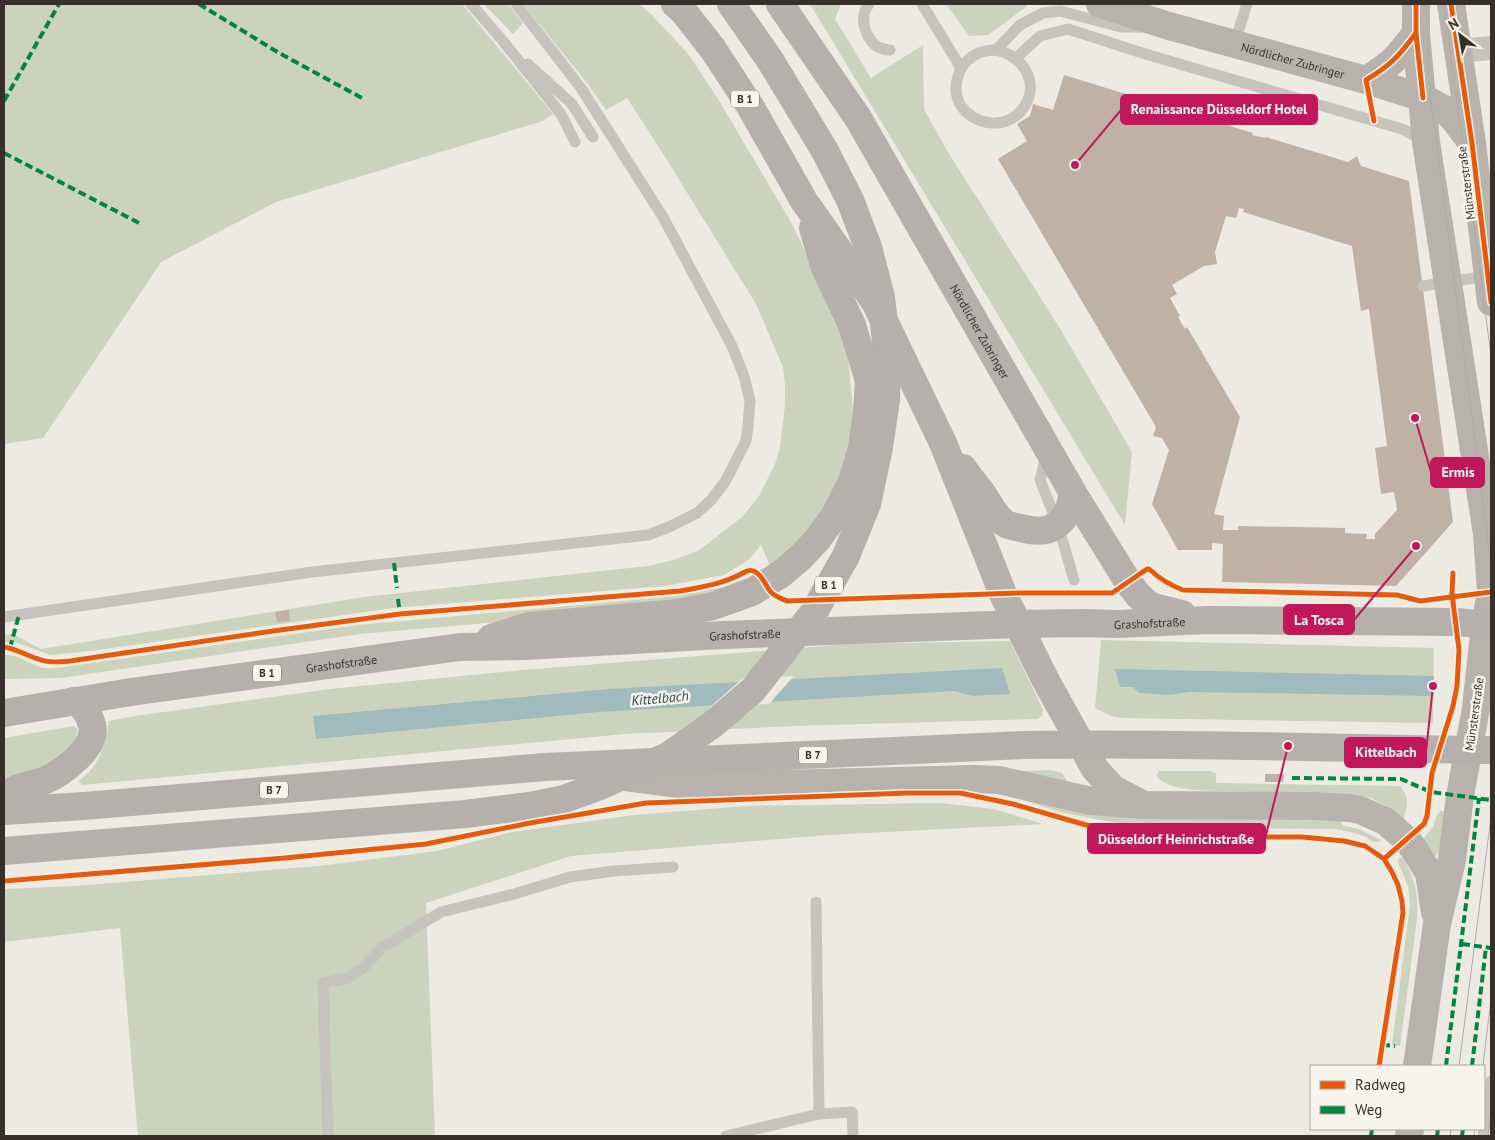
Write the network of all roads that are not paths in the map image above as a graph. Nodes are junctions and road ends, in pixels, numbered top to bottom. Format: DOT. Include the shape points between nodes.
graph roads {
  1 [pos="471,4"];
  2 [pos="516,4"];
  3 [pos="675,4"];
  4 [pos="731,4"];
  5 [pos="780,4"];
  6 [pos="870,4"];
  7 [pos="922,4"];
  8 [pos="1247,4"];
  9 [pos="1416,4"];
  10 [pos="1451,4"];
  11 [pos="1111,6"];
  12 [pos="1170,26"];
  13 [pos="1416,33"];
  14 [pos="503,41"];
  15 [pos="1234,45"];
  16 [pos="1491,48"];
  17 [pos="890,50"];
  18 [pos="996,50"];
  19 [pos="1458,51"];
  20 [pos="1016,58"];
  21 [pos="961,68"];
  22 [pos="1366,80"];
  23 [pos="1423,98"];
  24 [pos="593,137"];
  25 [pos="576,142"];
  26 [pos="1426,142"];
  27 [pos="1472,143"];
  28 [pos="804,201"];
  29 [pos="1435,284"];
  30 [pos="1489,289"];
  31 [pos="943,443"];
  32 [pos="1048,448"];
  33 [pos="1073,493"];
  34 [pos="1058,525"];
  35 [pos="1074,580"];
  36 [pos="1491,593"];
  37 [pos="4,617"];
  38 [pos="1208,620"];
  39 [pos="1488,625"];
  40 [pos="1022,633"];
  41 [pos="460,647"];
  42 [pos="74,701"];
  43 [pos="4,713"];
  44 [pos="1081,744"];
  45 [pos="1480,750"];
  46 [pos="544,767"];
  47 [pos="4,795"];
  48 [pos="1144,805"];
  49 [pos="4,811"];
  50 [pos="4,851"];
  51 [pos="673,866"];
  52 [pos="816,902"];
  53 [pos="1437,924"];
  54 [pos="1417,1065"];
  55 [pos="1491,1081"];
  56 [pos="819,1114"];
  57 [pos="1485,1122"];
  58 [pos="328,1136"];
  59 [pos="726,1136"];
  60 [pos="853,1136"];
  1 -- 14 [label="lane"];
  2 -- 37 [label="lane" via="581,88 663,217 732,346 744,376 750,401 746,441 725,482 711,500 697,513 648,534 312,572"];
  3 -- 28 [label="main road, B 1" via="713,49"];
  4 -- 50 [label="main road, B 1, bridge" via="770,60 850,200 868,246 881,297 887,351 886,400 880,447 867,504 846,556 814,612 753,690 668,756 600,786 530,806"];
  5 -- 32 [label="main road, Nördlicher Zubringer" via="858,118"];
  6 -- 17 [label="lane" via="864,13 866,32 872,42"];
  7 -- 21 [label="lane"];
  8 -- 15 [label="lane"];
  9 -- 13 [label="main road, Münsterstraße"];
  10 -- 19 [label="main road, Münsterstraße"];
  11 -- 12 [label="main road, Nördlicher Zubringer"];
  12 -- 15 [label="main road, Nördlicher Zubringer"];
  12 -- 18 [label="lane" via="1121,28 1060,11 1043,13 1020,25"];
  13 -- 22 [label="main road" via="1400,55"];
  13 -- 23 [label="main road, Münsterstraße"];
  14 -- 24 [label="lane" via="572,104"];
  14 -- 25 [label="lane" via="561,114"];
  15 -- 22 [label="main road, Nördlicher Zubringer"];
  16 -- 19 [label="street"];
  18 -- 20 [label="lane"];
  18 -- 21 [label="lane" via="976,54"];
  19 -- 27 [label="main road, Münsterstraße"];
  20 -- 21 [label="lane" via="1027,72 1030,90 1020,112 1000,123 976,120 966,113 956,91 956,79"];
  20 -- 26 [label="lane" via="1040,36 1068,29 1402,129"];
  22 -- 23 [label="main road, Nördlicher Zubringer"];
  23 -- 26 [label="main road, Münsterstraße"];
  23 -- 27 [label="main road, Nördlicher Zubringer" via="1444,109"];
  26 -- 29 [label="main road, Münsterstraße"];
  27 -- 30 [label="main road, Münsterstraße"];
  28 -- 31 [label="main road" via="874,302"];
  28 -- 41 [label="main road, B 1" via="826,268 852,325 869,381 862,448 852,482 835,516 817,540 773,579 752,592 713,606 678,613 529,626"];
  29 -- 30 [label="lane"];
  29 -- 36 [label="main road, Münsterstraße" via="1487,534"];
  31 -- 34 [label="main road" via="1005,524 1034,531"];
  31 -- 40 [label="main road" via="992,568"];
  32 -- 33 [label="main road, Nördlicher Zubringer"];
  32 -- 34 [label="lane" via="1040,480"];
  33 -- 34 [label="main road" via="1071,507"];
  33 -- 38 [label="main road, Nördlicher Zubringer" via="1138,595 1150,606"];
  34 -- 35 [label="lane"];
  36 -- 39 [label="main road, Münsterstraße"];
  38 -- 39 [label="main road, Grashofstraße"];
  38 -- 40 [label="main road, Grashofstraße" via="1080,623"];
  39 -- 45 [label="main road, Münsterstraße" via="1476,708"];
  40 -- 41 [label="main road, Grashofstraße" via="723,635"];
  40 -- 44 [label="main road"];
  41 -- 42 [label="main road, Grashofstraße / B 1"];
  42 -- 43 [label="main road, Grashofstraße / B 1"];
  42 -- 47 [label="main road" via="89,715 93,728 89,746 66,767 45,780"];
  44 -- 45 [label="main road, B 7"];
  44 -- 46 [label="main road, B 7"];
  44 -- 48 [label="main road" via="1095,769 1114,789"];
  45 -- 53 [label="main road, Münsterstraße" via="1460,796 1452,860"];
  46 -- 48 [label="main road" via="687,785 999,780 1091,801"];
  46 -- 49 [label="main road, B 7"];
  48 -- 53 [label="main road" via="1312,806 1349,808 1375,816 1407,840 1422,861 1428,873"];
  51 -- 58 [label="lane" via="570,877 441,912 383,947 348,978 323,984"];
  52 -- 56 [label="lane"];
  53 -- 54 [label="main road, Münsterstraße"];
  55 -- 57 [label="lane"];
  56 -- 59 [label="lane"];
  56 -- 60 [label="lane" via="852,1112"];
}
